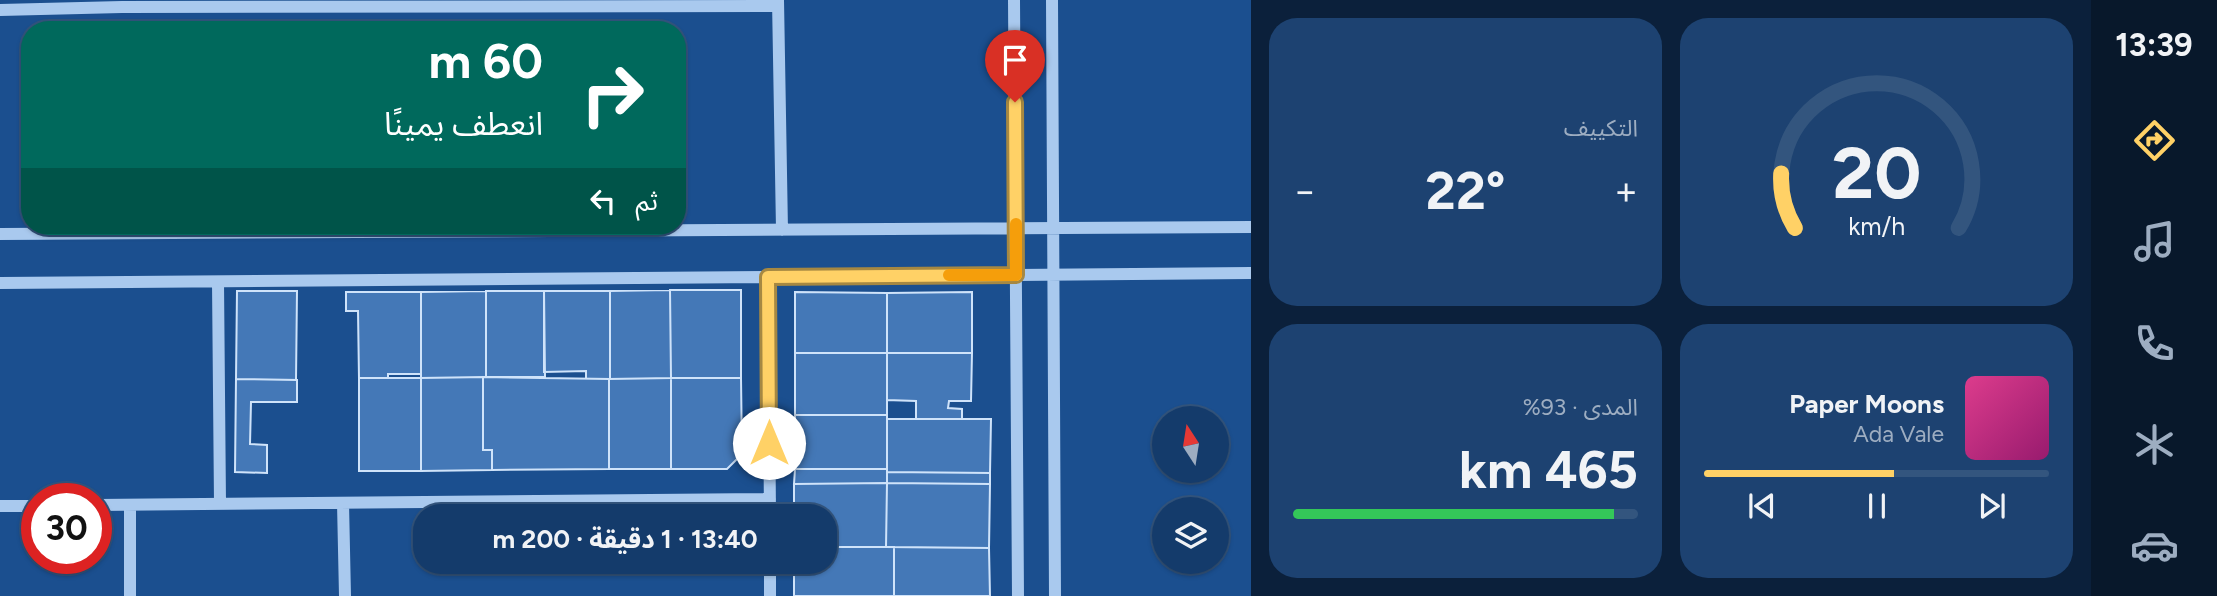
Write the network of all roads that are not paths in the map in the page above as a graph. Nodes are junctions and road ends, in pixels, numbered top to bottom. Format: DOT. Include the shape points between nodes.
graph roads {
  1 [pos="1014,0"];
  2 [pos="1052,0"];
  3 [pos="122,3"];
  4 [pos="338,3"];
  5 [pos="778,3"];
  6 [pos="0,10"];
  7 [pos="1251,227"];
  8 [pos="1016,228"];
  9 [pos="1054,228"];
  10 [pos="686,230"];
  11 [pos="782,230"];
  12 [pos="0,234"];
  13 [pos="21,234"];
  14 [pos="1251,272"];
  15 [pos="1054,274"];
  16 [pos="1016,275"];
  17 [pos="768,277"];
  18 [pos="218,282"];
  19 [pos="0,284"];
  20 [pos="770,499"];
  21 [pos="343,503"];
  22 [pos="220,504"];
  23 [pos="770,504"];
  24 [pos="112,505"];
  25 [pos="130,505"];
  26 [pos="0,506"];
  27 [pos="21,506"];
  28 [pos="770,574"];
  29 [pos="130,596"];
  30 [pos="345,596"];
  31 [pos="770,596"];
  32 [pos="1018,596"];
  33 [pos="1055,596"];
  1 -- 8 [label="street"];
  2 -- 9 [label="street"];
  3 -- 4 [label="street"];
  3 -- 6 [label="street"];
  4 -- 5 [label="street"];
  5 -- 11 [label="street"];
  7 -- 9 [label="street"];
  8 -- 9 [label="street"];
  8 -- 11 [label="street"];
  8 -- 16 [label="street"];
  9 -- 15 [label="street"];
  10 -- 11 [label="street"];
  12 -- 13 [label="street"];
  14 -- 15 [label="street"];
  15 -- 16 [label="street"];
  15 -- 33 [label="street"];
  16 -- 17 [label="street"];
  16 -- 32 [label="street"];
  17 -- 18 [label="street"];
  17 -- 20 [label="street"];
  18 -- 19 [label="street"];
  18 -- 22 [label="street"];
  20 -- 21 [label="street"];
  20 -- 23 [label="street"];
  21 -- 22 [label="street"];
  21 -- 30 [label="street"];
  22 -- 25 [label="street"];
  24 -- 25 [label="street"];
  25 -- 29 [label="street"];
  26 -- 27 [label="street"];
  28 -- 31 [label="street"];
}
